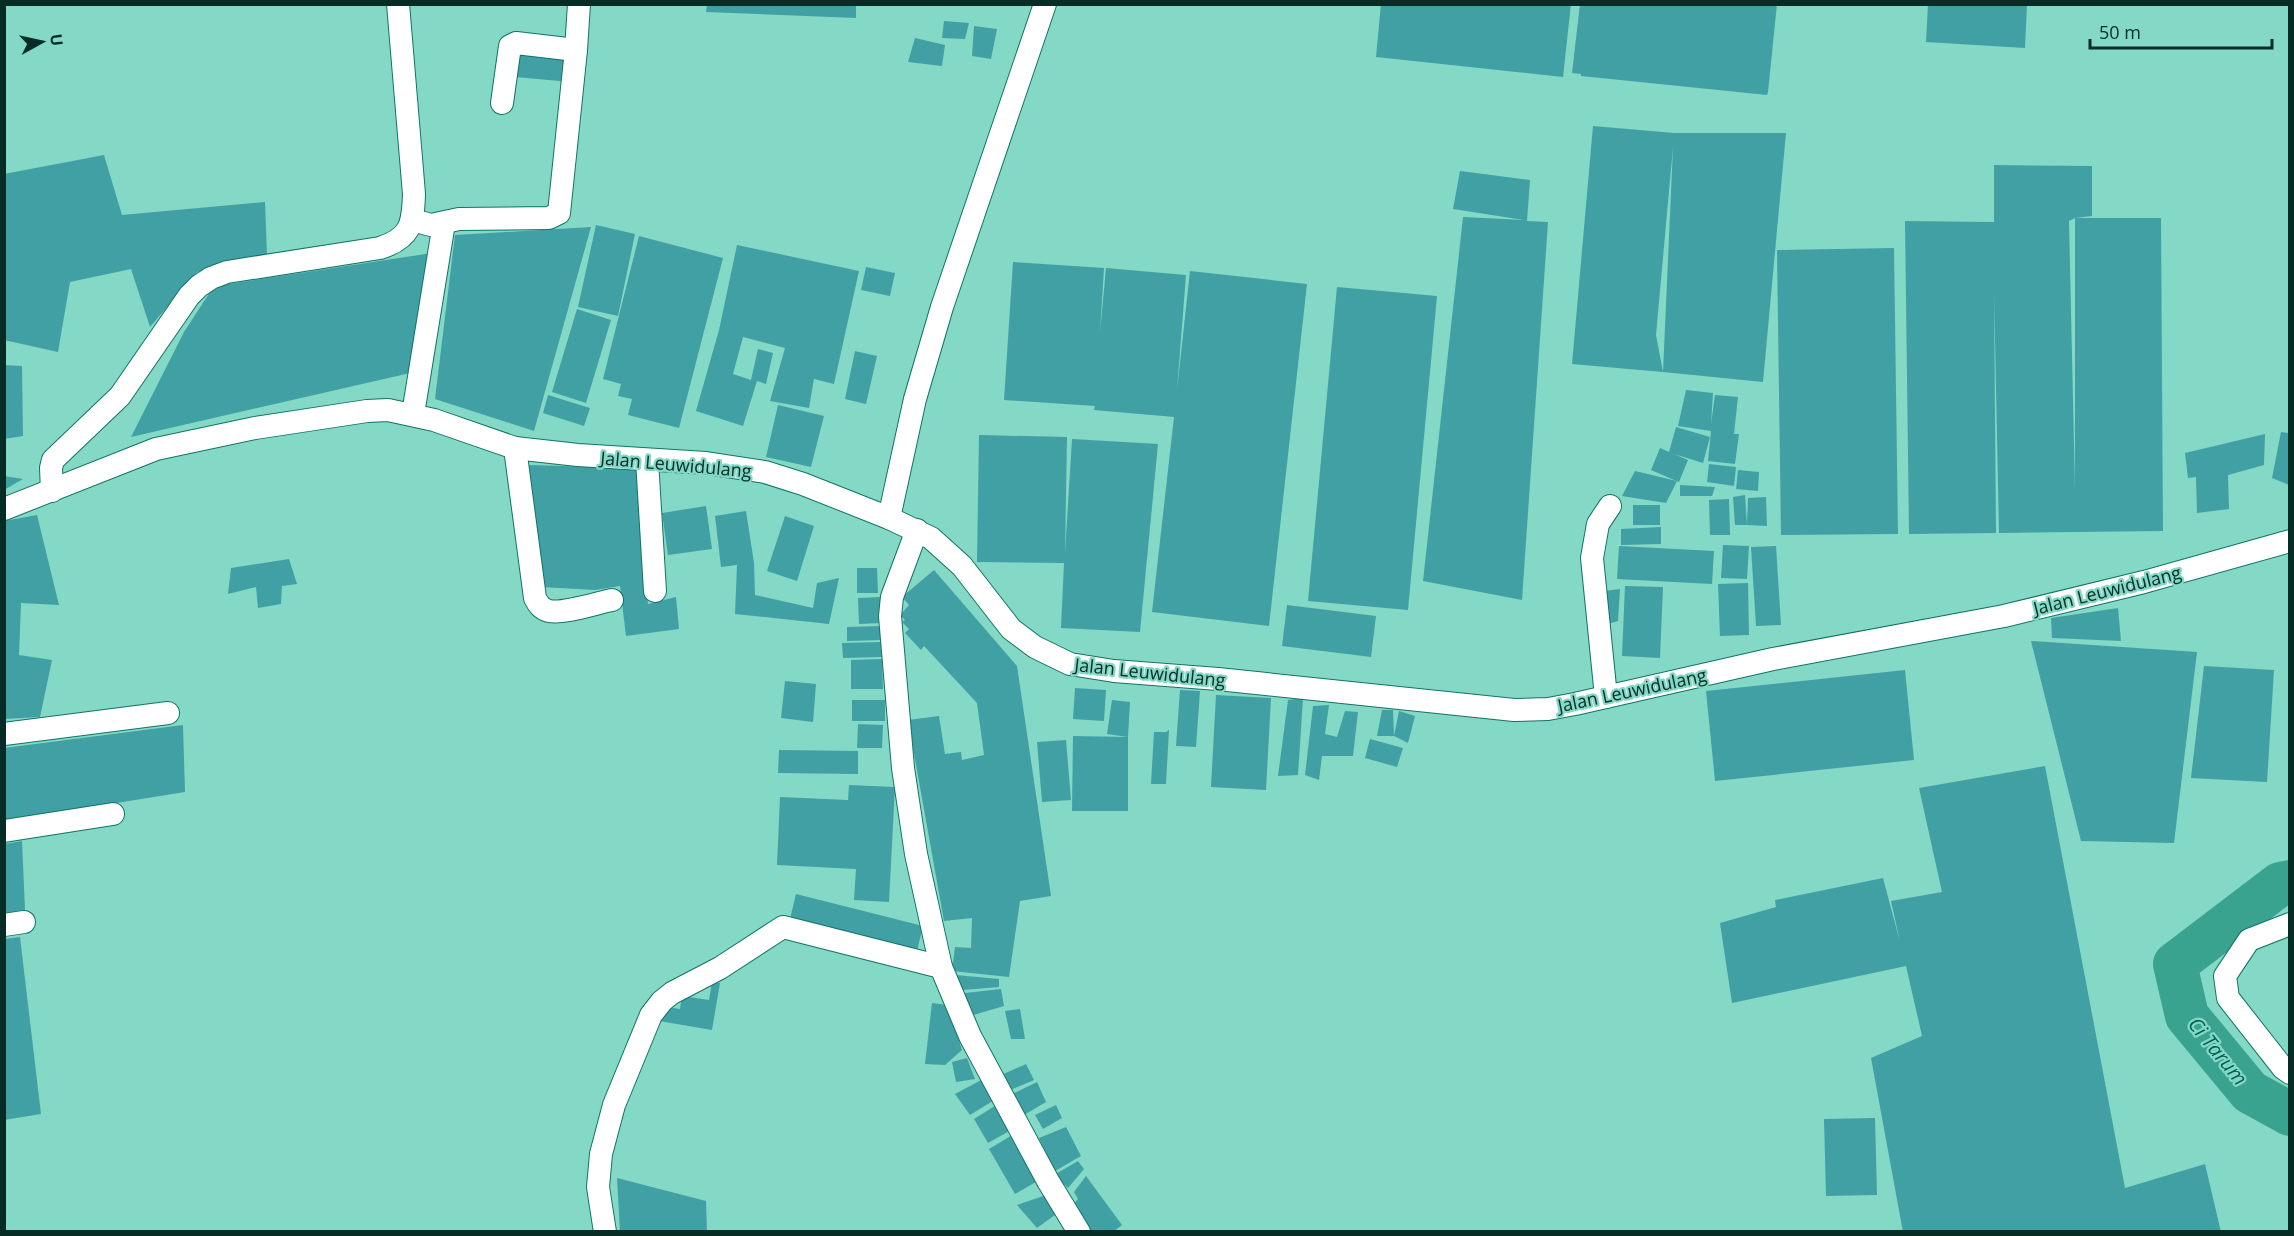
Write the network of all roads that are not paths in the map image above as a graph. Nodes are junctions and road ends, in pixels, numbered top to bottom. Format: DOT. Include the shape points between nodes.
graph roads {
  1 [pos="398,4"];
  2 [pos="579,4"];
  3 [pos="1046,4"];
  4 [pos="576,50"];
  5 [pos="502,103"];
  6 [pos="427,223"];
  7 [pos="413,414"];
  8 [pos="515,448"];
  9 [pos="647,460"];
  10 [pos="51,481"];
  11 [pos="1610,506"];
  12 [pos="4,509"];
  13 [pos="889,518"];
  14 [pos="916,530"];
  15 [pos="2289,541"];
  16 [pos="655,591"];
  17 [pos="612,600"];
  18 [pos="1606,697"];
  19 [pos="168,713"];
  20 [pos="4,734"];
  21 [pos="113,814"];
  22 [pos="4,831"];
  23 [pos="2289,924"];
  24 [pos="941,967"];
  25 [pos="2289,1073"];
  26 [pos="605,1232"];
  27 [pos="1079,1232"];
  1 -- 6 [label="street" via="414,194"];
  2 -- 4 [label="street"];
  3 -- 13 [label="street" via="942,307 915,399"];
  4 -- 5 [label="street" via="516,43 510,46"];
  4 -- 6 [label="street" via="559,213 549,218"];
  6 -- 7 [label="street"];
  6 -- 10 [label="street" via="380,248 227,272 199,286 120,396 53,460"];
  7 -- 8 [label="street, Jalan Leuwidulang"];
  7 -- 10 [label="street, Jalan Leuwidulang" via="367,411 255,428 167,447"];
  8 -- 9 [label="street, Jalan Leuwidulang"];
  8 -- 17 [label="street" via="535,598 540,606 558,611"];
  9 -- 13 [label="street, Jalan Leuwidulang" via="765,472"];
  9 -- 16 [label="street"];
  10 -- 12 [label="street, Jalan Leuwidulang"];
  11 -- 18 [label="street" via="1598,524 1592,558"];
  13 -- 14 [label="street, Jalan Leuwidulang"];
  14 -- 18 [label="street, Jalan Leuwidulang" via="962,566 1011,629 1035,647 1070,664 1514,710"];
  14 -- 24 [label="street" via="892,597 890,616 903,768 916,854"];
  15 -- 18 [label="street, Jalan Leuwidulang" via="2004,616 1773,659"];
  19 -- 20 [label="street"];
  21 -- 22 [label="street"];
  23 -- 25 [label="street" via="2250,940 2225,976 2228,998"];
  24 -- 26 [label="street" via="783,927 720,968 672,993 651,1015 614,1105 601,1154 598,1187"];
  24 -- 27 [label="street" via="970,1036"];
}
